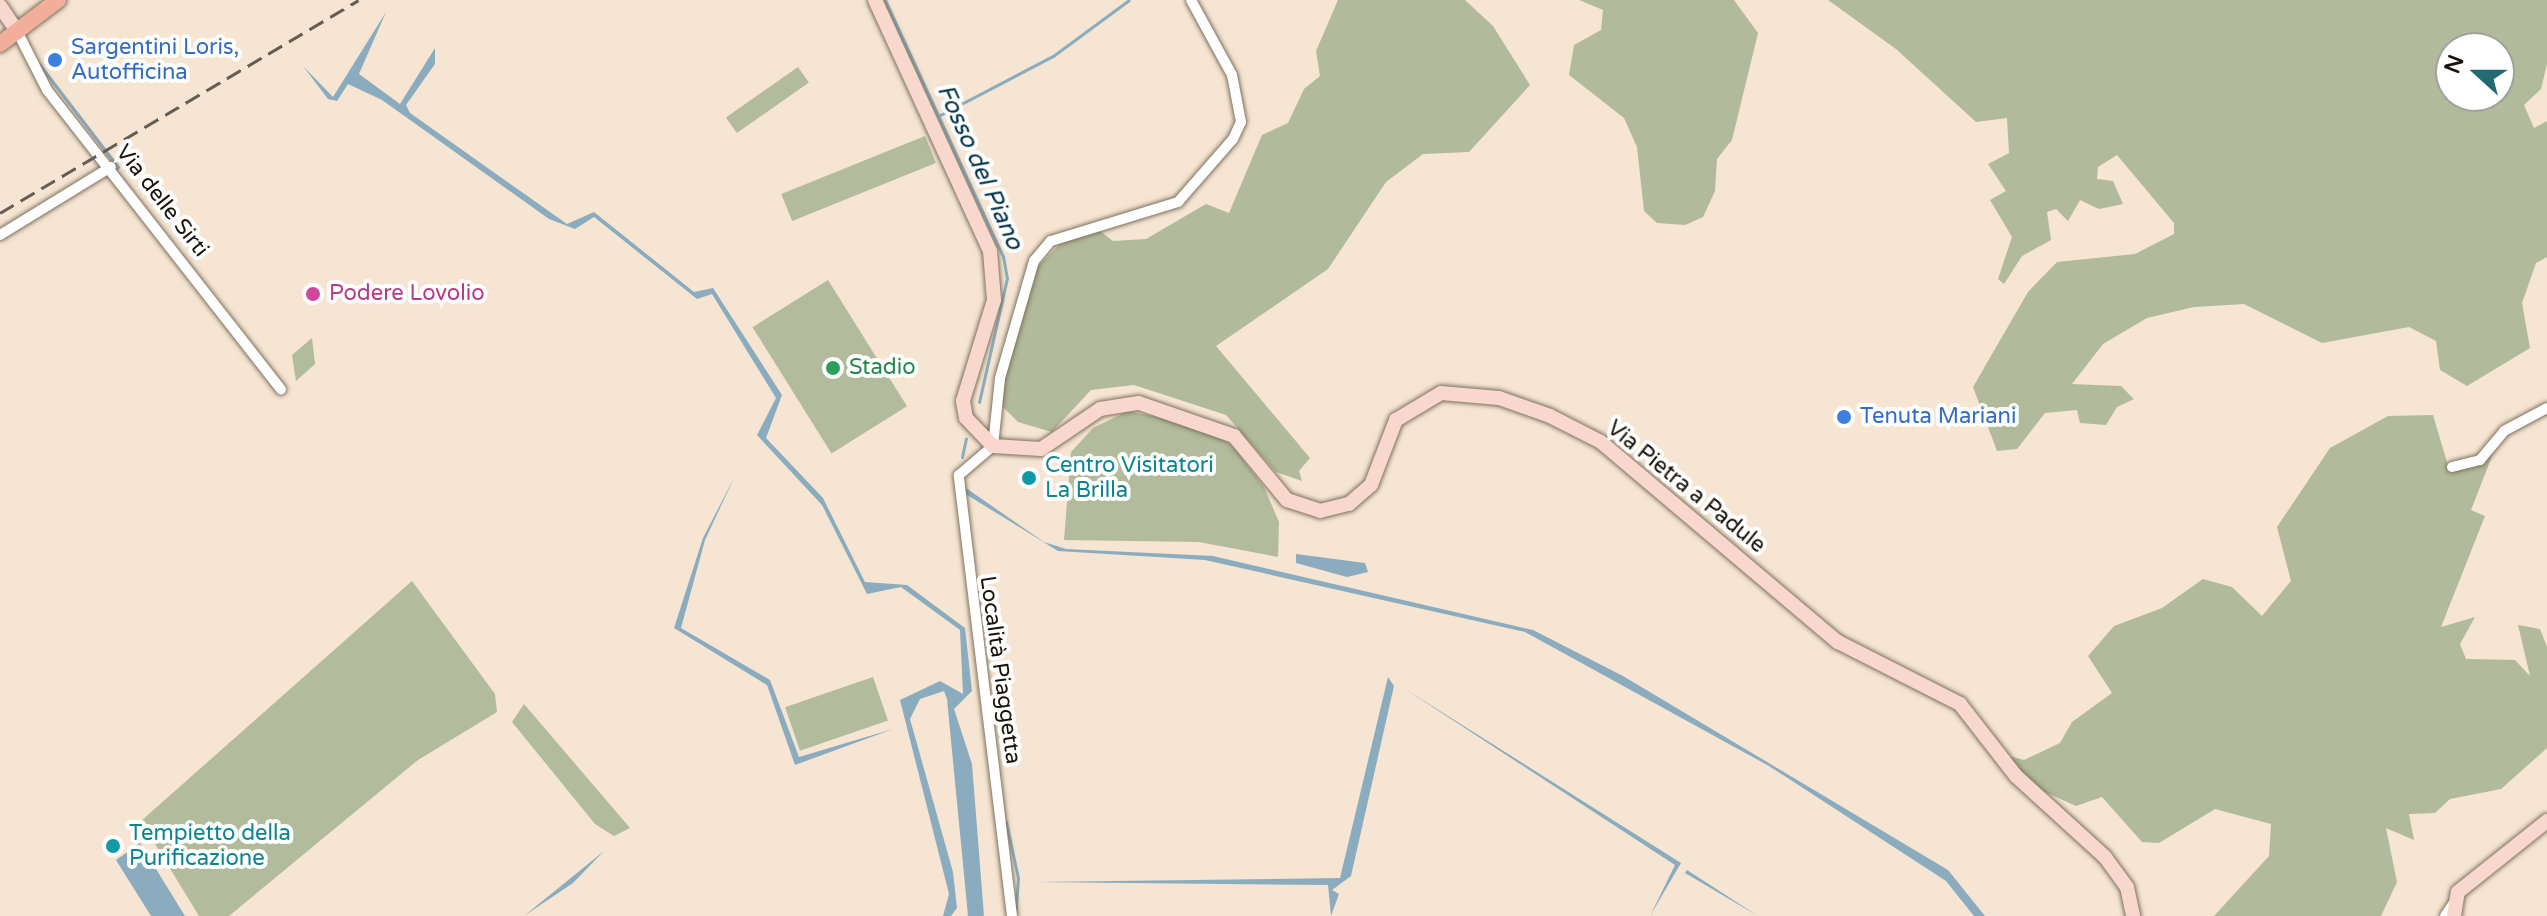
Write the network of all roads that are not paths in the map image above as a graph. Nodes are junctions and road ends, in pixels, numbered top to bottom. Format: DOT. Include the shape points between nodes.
graph roads {
  1 [pos="58,0"];
  2 [pos="875,0"];
  3 [pos="1191,0"];
  4 [pos="0,6"];
  5 [pos="18,33"];
  6 [pos="0,44"];
  7 [pos="113,170"];
  8 [pos="0,235"];
  9 [pos="281,390"];
  10 [pos="2547,408"];
  11 [pos="993,446"];
  12 [pos="2452,467"];
  13 [pos="2547,821"];
  14 [pos="2455,909"];
  15 [pos="1012,916"];
  16 [pos="2133,916"];
  17 [pos="2445,916"];
  1 -- 5 [label="main road"];
  2 -- 11 [label="street" via="993,261 992,312 964,382 966,418"];
  3 -- 11 [label="street" via="1232,75 1239,127 1191,194 1051,241 1034,261 1000,378"];
  4 -- 5 [label="street"];
  5 -- 6 [label="main road"];
  5 -- 7 [label="street, Via delle Sirti" via="47,90"];
  7 -- 8 [label="street"];
  7 -- 9 [label="street, Via delle Sirti"];
  10 -- 12 [label="street" via="2504,431 2480,460"];
  11 -- 15 [label="street, Località Piaggetta" via="959,475"];
  11 -- 16 [label="street, Via Pietra a Padule" via="1041,449 1100,409 1139,403 1234,436 1287,500 1320,511 1349,504 1371,485 1396,420 1441,393 1499,398 1550,416 1601,442 1838,642 1960,704 2016,776 2105,857 2127,887"];
  13 -- 14 [label="street" via="2488,864"];
  14 -- 17 [label="street"];
}
